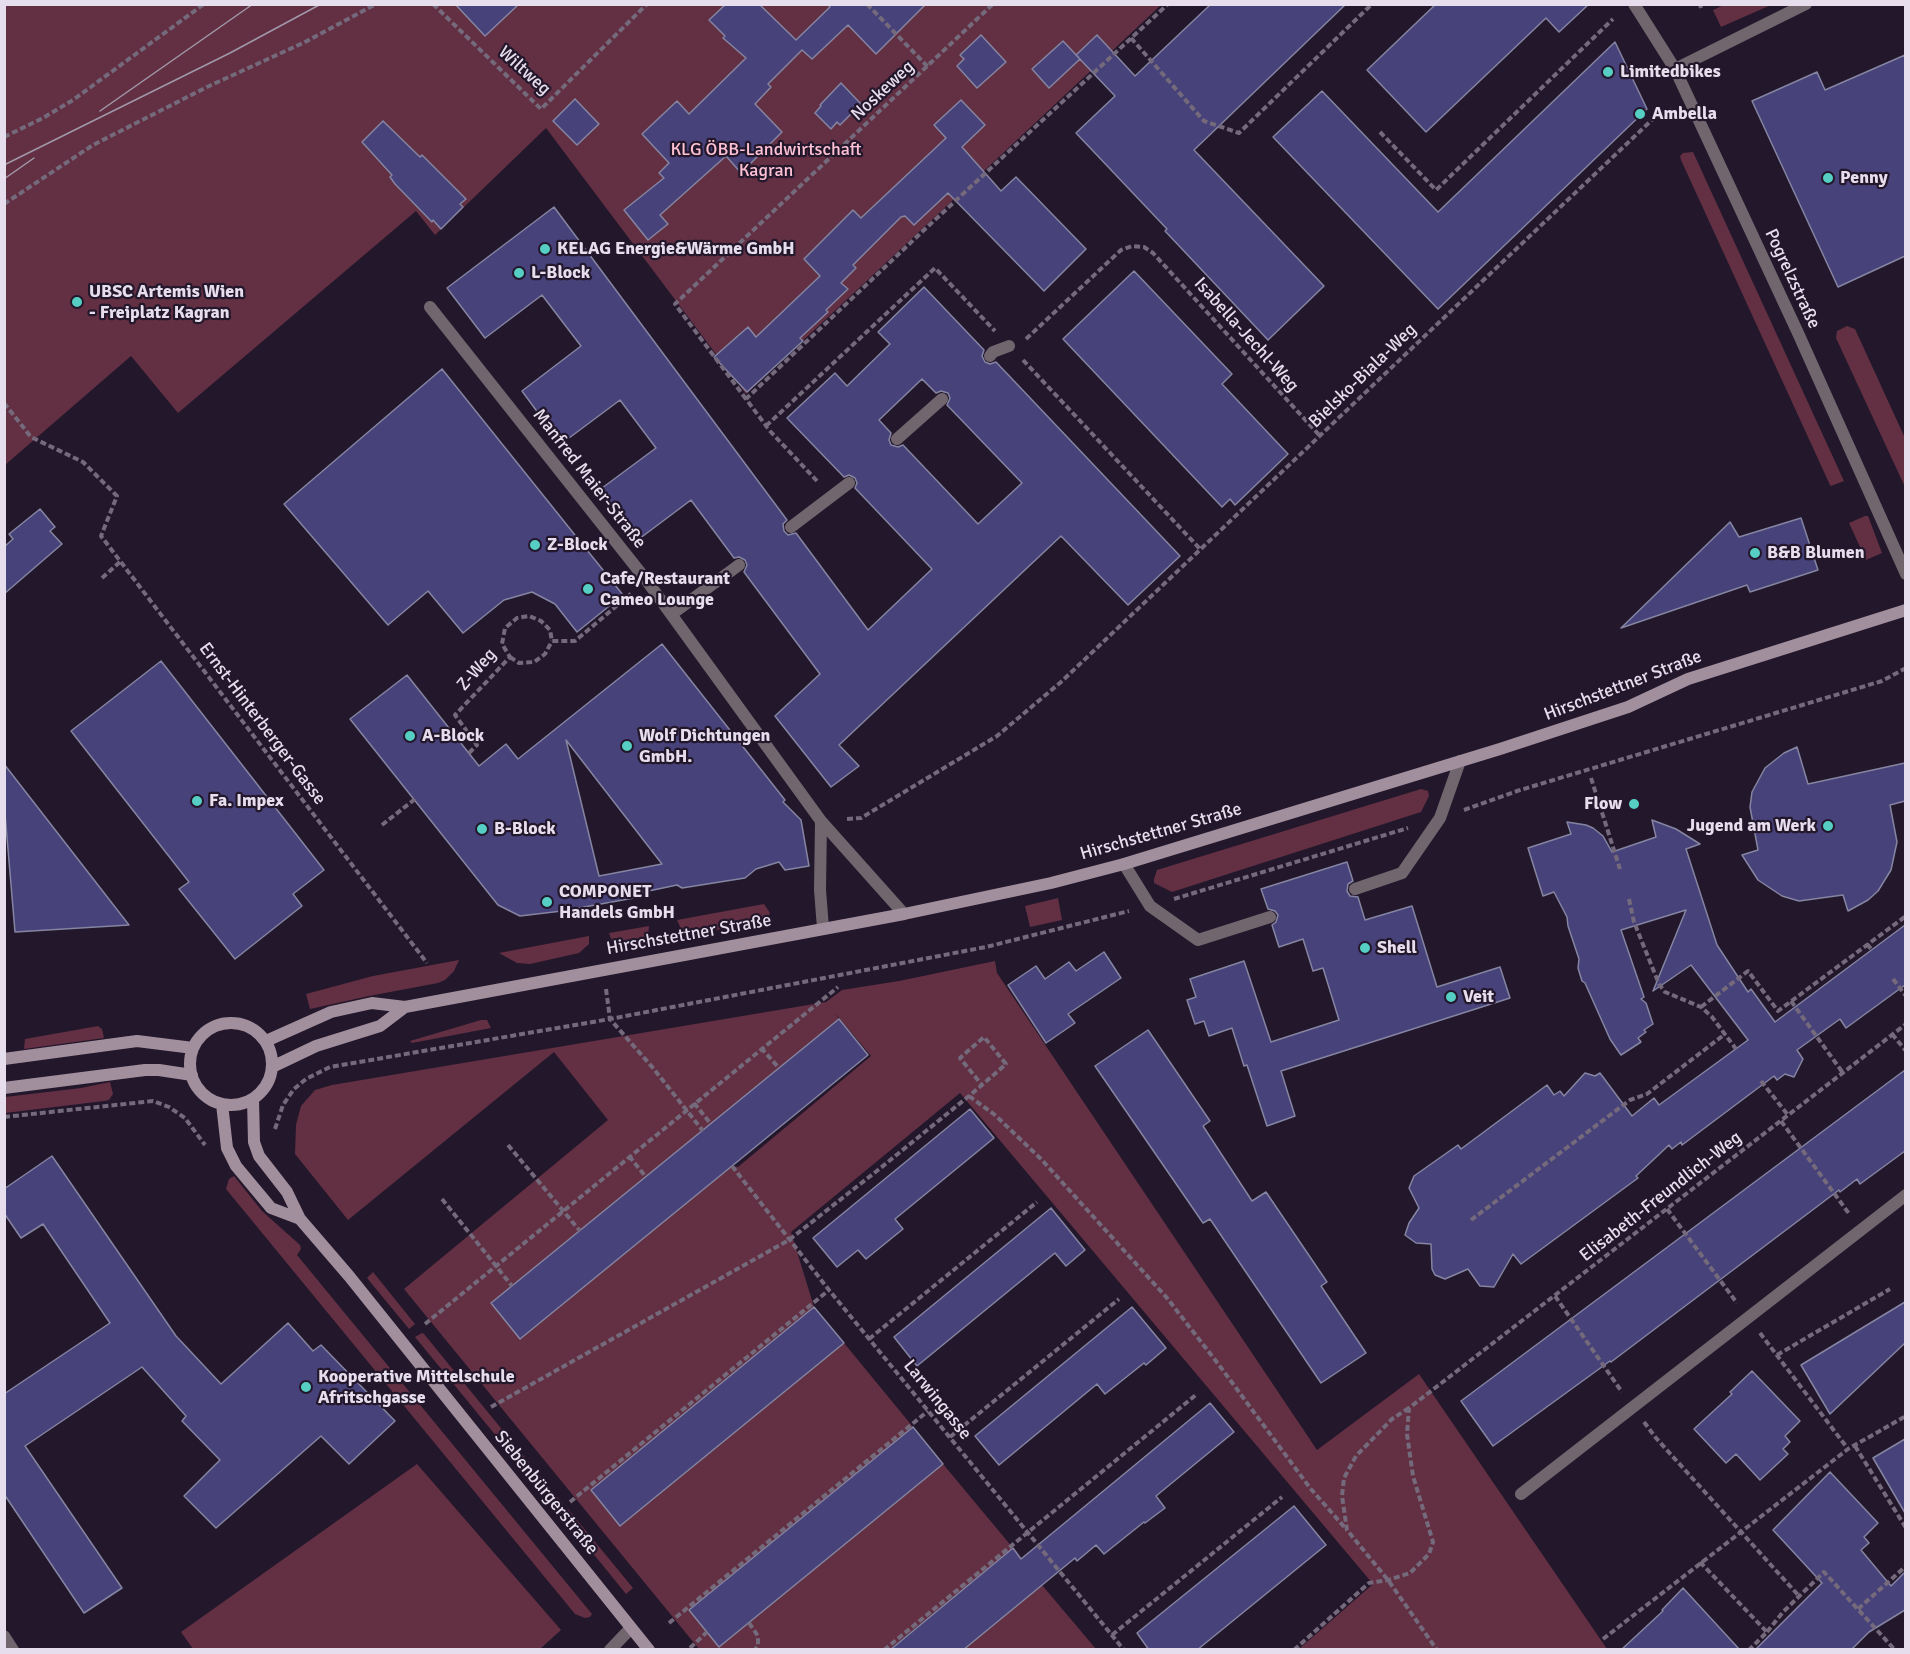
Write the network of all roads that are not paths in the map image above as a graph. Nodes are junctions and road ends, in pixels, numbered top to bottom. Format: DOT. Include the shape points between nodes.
graph roads {
  1 [pos="1634,4"];
  2 [pos="1806,4"];
  3 [pos="1675,69"];
  4 [pos="430,307"];
  5 [pos="1009,346"];
  6 [pos="990,356"];
  7 [pos="942,399"];
  8 [pos="897,439"];
  9 [pos="849,483"];
  10 [pos="791,527"];
  11 [pos="739,565"];
  12 [pos="1905,574"];
  13 [pos="1905,610"];
  14 [pos="672,614"];
  15 [pos="1460,761"];
  16 [pos="821,821"];
  17 [pos="1124,864"];
  18 [pos="1355,889"];
  19 [pos="904,914"];
  20 [pos="1270,917"];
  21 [pos="823,928"];
  22 [pos="405,1007"];
  23 [pos="266,1041"];
  24 [pos="193,1048"];
  25 [pos="4,1059"];
  26 [pos="272,1067"];
  27 [pos="192,1075"];
  28 [pos="4,1088"];
  29 [pos="253,1099"];
  30 [pos="222,1104"];
  31 [pos="1905,1195"];
  32 [pos="300,1219"];
  33 [pos="1521,1494"];
  34 [pos="631,1628"];
  35 [pos="4,1636"];
  36 [pos="14,1650"];
  37 [pos="610,1650"];
  38 [pos="649,1650"];
  1 -- 3 [label="street, Pogrelzstraße"];
  2 -- 3 [label="street"];
  3 -- 12 [label="street, Pogrelzstraße"];
  4 -- 14 [label="street, Manfred Maier-Straße"];
  5 -- 6 [label="street"];
  7 -- 8 [label="street"];
  9 -- 10 [label="street"];
  11 -- 14 [label="street"];
  13 -- 15 [label="main road, Hirschstettner Straße" via="1688,679 1628,707"];
  14 -- 16 [label="street, Manfred Maier-Straße"];
  15 -- 17 [label="main road, Hirschstettner Straße"];
  15 -- 18 [label="street" via="1440,818 1402,873"];
  16 -- 19 [label="street, Manfred Maier-Straße"];
  16 -- 21 [label="street"];
  17 -- 19 [label="main road, Hirschstettner Straße"];
  17 -- 20 [label="street" via="1150,906 1198,940"];
  19 -- 21 [label="main road, Hirschstettner Straße"];
  21 -- 22 [label="main road, Hirschstettner Straße"];
  22 -- 23 [label="main road, Hirschstettner Straße" via="372,1003 331,1012"];
  22 -- 26 [label="main road, Hirschstettner Straße" via="380,1026 316,1046"];
  23 -- 24 [label="main road" via="253,1029 236,1023 218,1024 203,1034"];
  23 -- 26 [label="main road"];
  24 -- 25 [label="main road" via="137,1041"];
  24 -- 27 [label="main road"];
  26 -- 29 [label="main road" via="265,1086"];
  27 -- 28 [label="main road" via="145,1070"];
  27 -- 30 [label="main road" via="199,1089"];
  29 -- 30 [label="main road"];
  29 -- 32 [label="main road, Siebenbürgerstraße" via="254,1142 259,1156 287,1192"];
  30 -- 32 [label="main road, Siebenbürgerstraße" via="227,1148 236,1166 271,1208"];
  31 -- 33 [label="street"];
  32 -- 34 [label="main road, Siebenbürgerstraße"];
  34 -- 37 [label="street"];
  34 -- 38 [label="main road, Siebenbürgerstraße"];
  35 -- 36 [label="street"];
}
